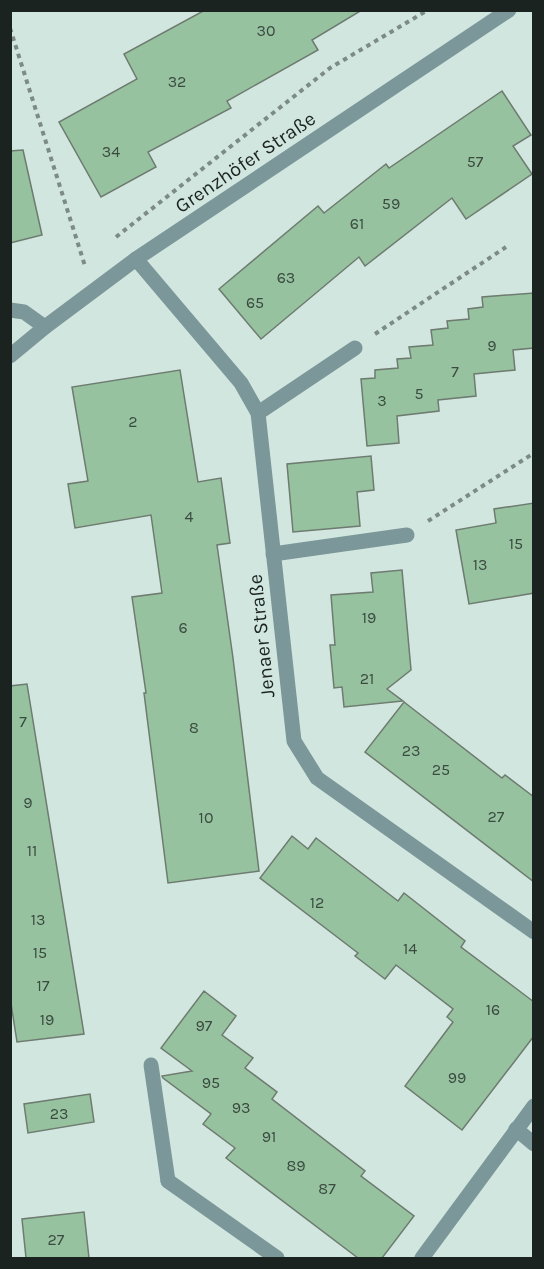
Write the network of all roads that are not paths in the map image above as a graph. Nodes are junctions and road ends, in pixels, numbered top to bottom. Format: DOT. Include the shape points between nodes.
graph roads {
  1 [pos="509,10"];
  2 [pos="136,259"];
  3 [pos="10,310"];
  4 [pos="45,327"];
  5 [pos="355,348"];
  6 [pos="10,356"];
  7 [pos="258,413"];
  8 [pos="407,535"];
  9 [pos="273,554"];
  10 [pos="534,932"];
  11 [pos="151,1065"];
  12 [pos="534,1106"];
  13 [pos="516,1130"];
  14 [pos="534,1144"];
  15 [pos="277,1258"];
  16 [pos="422,1258"];
  1 -- 2 [label="street, Grenzhöfer Straße"];
  2 -- 4 [label="street, Grenzhöfer Straße"];
  2 -- 7 [label="street, Jenaer Straße" via="241,383"];
  3 -- 4 [label="street" via="24,312"];
  4 -- 6 [label="street, Grenzhöfer Straße"];
  5 -- 7 [label="street"];
  7 -- 9 [label="street, Jenaer Straße"];
  8 -- 9 [label="street"];
  9 -- 10 [label="street, Jenaer Straße" via="294,741 317,778"];
  11 -- 15 [label="street" via="168,1181"];
  12 -- 13 [label="street"];
  13 -- 14 [label="street"];
  13 -- 16 [label="street"];
}
